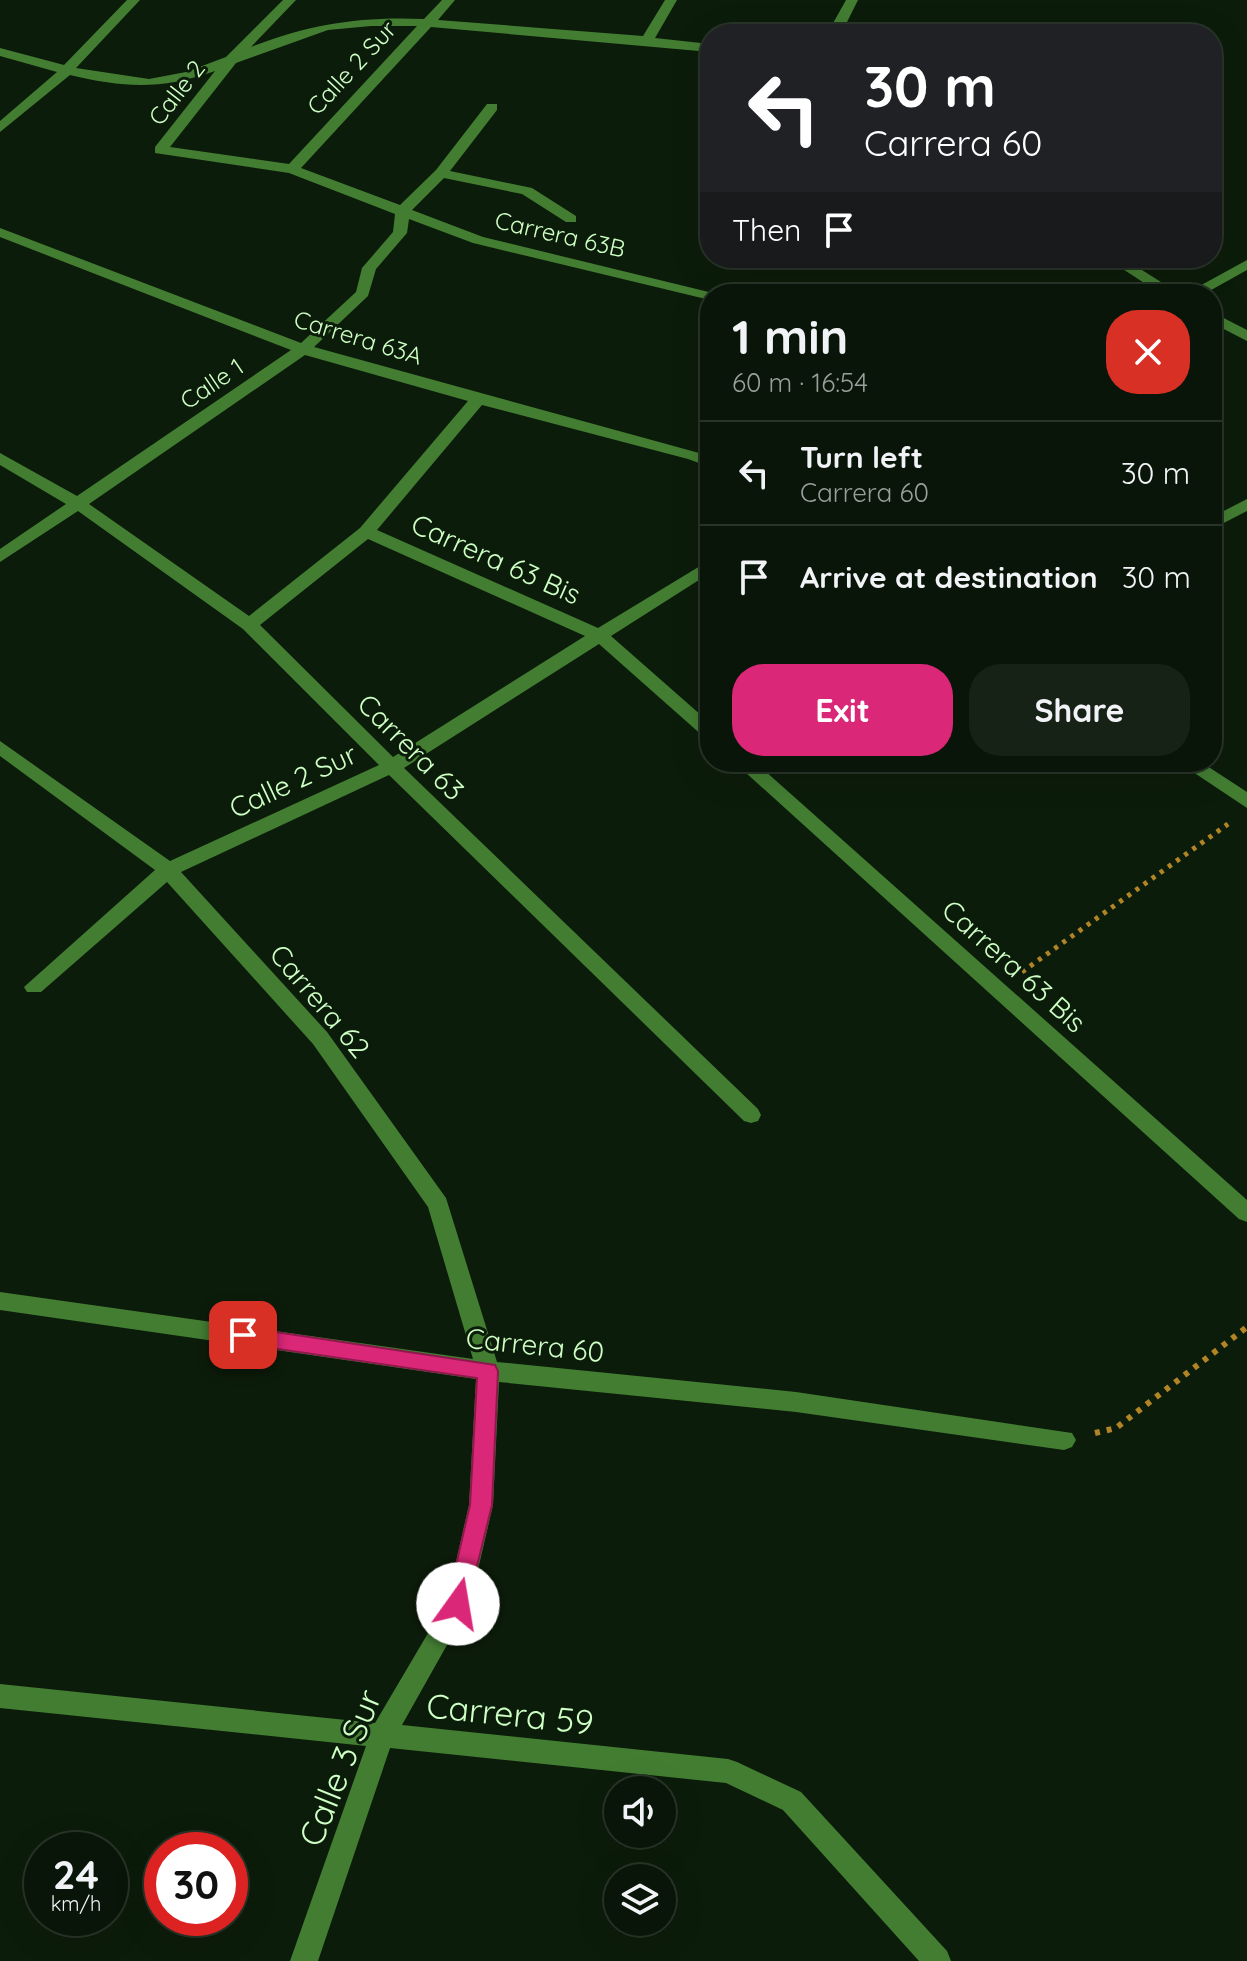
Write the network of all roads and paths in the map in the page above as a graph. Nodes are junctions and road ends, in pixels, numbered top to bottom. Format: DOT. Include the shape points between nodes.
graph roads {
  1 [pos="134,0"];
  2 [pos="290,0"];
  3 [pos="449,0"];
  4 [pos="671,0"];
  5 [pos="852,0"];
  6 [pos="430,23"];
  7 [pos="839,24"];
  8 [pos="647,40"];
  9 [pos="700,47"];
  10 [pos="0,52"];
  11 [pos="228,63"];
  12 [pos="68,69"];
  13 [pos="492,107"];
  14 [pos="0,128"];
  15 [pos="160,150"];
  16 [pos="292,169"];
  17 [pos="441,173"];
  18 [pos="403,211"];
  19 [pos="571,219"];
  20 [pos="0,232"];
  21 [pos="1247,264"];
  22 [pos="1129,268"];
  23 [pos="1156,284"];
  24 [pos="1211,284"];
  25 [pos="700,293"];
  26 [pos="1222,322"];
  27 [pos="1247,336"];
  28 [pos="303,349"];
  29 [pos="478,399"];
  30 [pos="0,458"];
  31 [pos="700,458"];
  32 [pos="77,503"];
  33 [pos="1242,513"];
  34 [pos="1222,520"];
  35 [pos="366,532"];
  36 [pos="0,557"];
  37 [pos="700,572"];
  38 [pos="249,625"];
  39 [pos="601,636"];
  40 [pos="700,724"];
  41 [pos="0,747"];
  42 [pos="391,767"];
  43 [pos="754,772"];
  44 [pos="1202,772"];
  45 [pos="1247,801"];
  46 [pos="1235,820"];
  47 [pos="168,870"];
  48 [pos="34,987"];
  49 [pos="998,989"];
  50 [pos="751,1115"];
  51 [pos="1247,1213"];
  52 [pos="0,1301"];
  53 [pos="1247,1327"];
  54 [pos="488,1371"];
  55 [pos="1064,1440"];
  56 [pos="0,1696"];
  57 [pos="382,1735"];
  58 [pos="304,1961"];
  59 [pos="937,1961"];
  1 -- 12 [label="street"];
  2 -- 11 [label="street"];
  3 -- 6 [label="street, Calle 2 Sur"];
  4 -- 8 [label="street"];
  5 -- 7 [label="street"];
  6 -- 8 [label="street"];
  6 -- 11 [label="street" via="352,23 317,29"];
  6 -- 16 [label="street, Calle 2 Sur"];
  8 -- 9 [label="street"];
  10 -- 12 [label="street"];
  11 -- 12 [label="street" via="165,81 135,83"];
  11 -- 15 [label="street, Calle 2"];
  12 -- 14 [label="street"];
  13 -- 17 [label="street"];
  15 -- 16 [label="street, Carrera 63B"];
  16 -- 18 [label="street, Carrera 63B"];
  17 -- 18 [label="street"];
  17 -- 19 [label="street" via="527,191"];
  18 -- 25 [label="street, Carrera 63B" via="478,240"];
  18 -- 28 [label="street, Calle 1" via="400,233 369,268 363,293"];
  20 -- 28 [label="street, Carrera 63A"];
  21 -- 24 [label="street"];
  22 -- 23 [label="street"];
  26 -- 27 [label="street"];
  28 -- 29 [label="street, Carrera 63A"];
  28 -- 32 [label="street, Calle 1"];
  29 -- 31 [label="street, Carrera 63A"];
  29 -- 35 [label="street"];
  30 -- 32 [label="street, Carrera 63"];
  32 -- 36 [label="street, Calle 1"];
  32 -- 38 [label="street, Carrera 63"];
  33 -- 34 [label="street"];
  35 -- 38 [label="street"];
  35 -- 39 [label="street, Carrera 63 Bis"];
  37 -- 39 [label="street, Calle 2 Sur"];
  38 -- 42 [label="street, Carrera 63"];
  39 -- 40 [label="street, Carrera 63 Bis"];
  39 -- 42 [label="street, Calle 2 Sur"];
  41 -- 47 [label="street, Carrera 62"];
  42 -- 47 [label="street, Calle 2 Sur"];
  42 -- 50 [label="street, Carrera 63"];
  43 -- 49 [label="street, Carrera 63 Bis"];
  44 -- 45 [label="street"];
  46 -- 49 [label="path"];
  47 -- 48 [label="street, Calle 2 Sur"];
  47 -- 54 [label="street, Carrera 62" via="320,1038 438,1204"];
  49 -- 51 [label="street, Carrera 63 Bis"];
  52 -- 54 [label="street, Carrera 60"];
  53 -- 55 [label="path" via="1116,1428"];
  54 -- 55 [label="street, Carrera 60" via="796,1402"];
  54 -- 57 [label="street, Calle 3 Sur" via="481,1505 458,1604"];
  56 -- 57 [label="street, Carrera 59"];
  57 -- 58 [label="street, Calle 3 Sur"];
  57 -- 59 [label="street, Carrera 59" via="728,1771 792,1801"];
}
